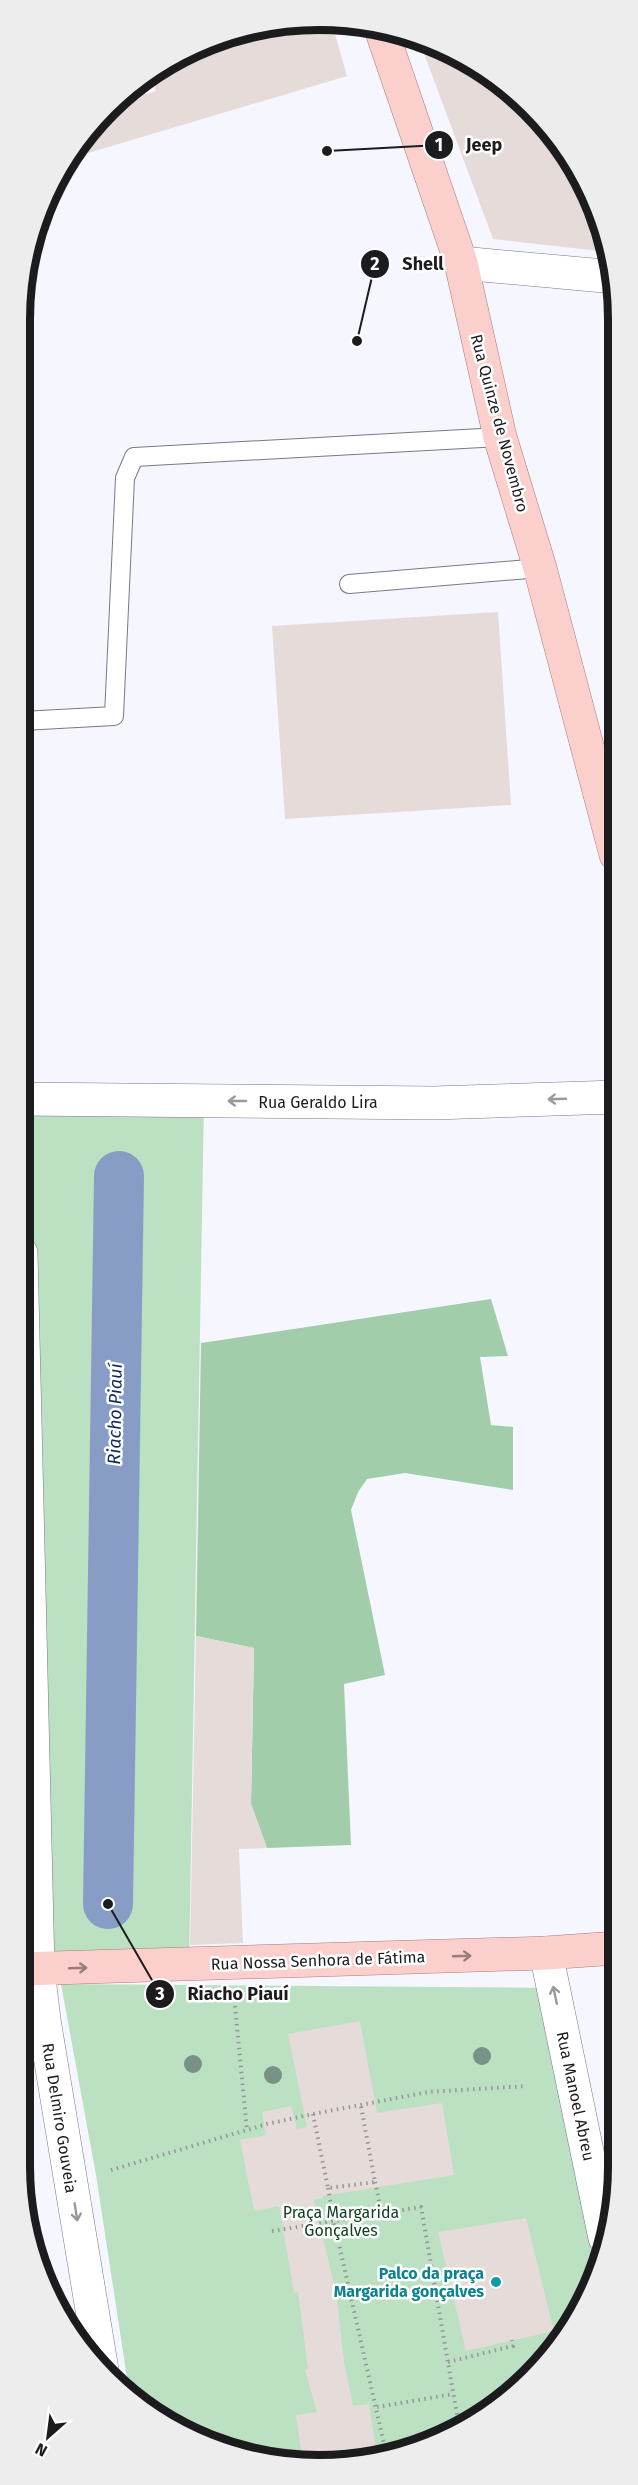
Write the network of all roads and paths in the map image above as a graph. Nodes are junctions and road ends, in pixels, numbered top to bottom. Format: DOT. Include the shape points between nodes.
graph roads {
  1 [pos="384,38"];
  2 [pos="461,263"];
  3 [pos="605,276"];
  4 [pos="500,437"];
  5 [pos="540,568"];
  6 [pos="349,584"];
  7 [pos="30,721"];
  8 [pos="608,825"];
  9 [pos="608,1097"];
  10 [pos="30,1099"];
  11 [pos="608,1949"];
  12 [pos="546,1953"];
  13 [pos="30,1969"];
  14 [pos="30,1972"];
  15 [pos="235,2006"];
  16 [pos="527,2086"];
  17 [pos="361,2106"];
  18 [pos="313,2114"];
  19 [pos="248,2130"];
  20 [pos="107,2171"];
  21 [pos="375,2182"];
  22 [pos="328,2188"];
  23 [pos="382,2214"];
  24 [pos="334,2222"];
  25 [pos="602,2223"];
  26 [pos="272,2232"];
  27 [pos="512,2340"];
  28 [pos="99,2354"];
  29 [pos="448,2362"];
  30 [pos="453,2394"];
  31 [pos="377,2407"];
  32 [pos="458,2419"];
  33 [pos="385,2447"];
  1 -- 2 [label="main road, Rua Quinze de Novembro"];
  2 -- 3 [label="street"];
  2 -- 4 [label="main road, Rua Quinze de Novembro"];
  4 -- 5 [label="main road, Rua Quinze de Novembro"];
  4 -- 7 [label="lane" via="134,457 125,478 114,716"];
  5 -- 6 [label="lane"];
  5 -- 8 [label="main road, Rua Quinze de Novembro"];
  9 -- 10 [label="street, Rua Geraldo Lira, one-way" via="434,1103"];
  11 -- 12 [label="main road, Rua Nossa Senhora de Fátima"];
  13 -- 12 [label="main road, Rua Nossa Senhora de Fátima, one-way"];
  25 -- 12 [label="street, Rua Manoel Abreu, one-way"];
  14 -- 28 [label="street, Rua Delmiro Gouveia, one-way" via="44,2020"];
  15 -- 19 [label="path"];
  16 -- 17 [label="path" via="428,2092"];
  17 -- 18 [label="path"];
  17 -- 21 [label="path"];
  18 -- 19 [label="path"];
  18 -- 22 [label="path"];
  19 -- 20 [label="path"];
  21 -- 22 [label="path"];
  21 -- 23 [label="path"];
  22 -- 24 [label="path"];
  23 -- 24 [label="path"];
  23 -- 29 [label="path" via="421,2207"];
  24 -- 26 [label="path"];
  24 -- 31 [label="path"];
  27 -- 29 [label="path" via="513,2346"];
  29 -- 30 [label="path"];
  30 -- 31 [label="path"];
  30 -- 32 [label="path"];
  31 -- 33 [label="path"];
}
